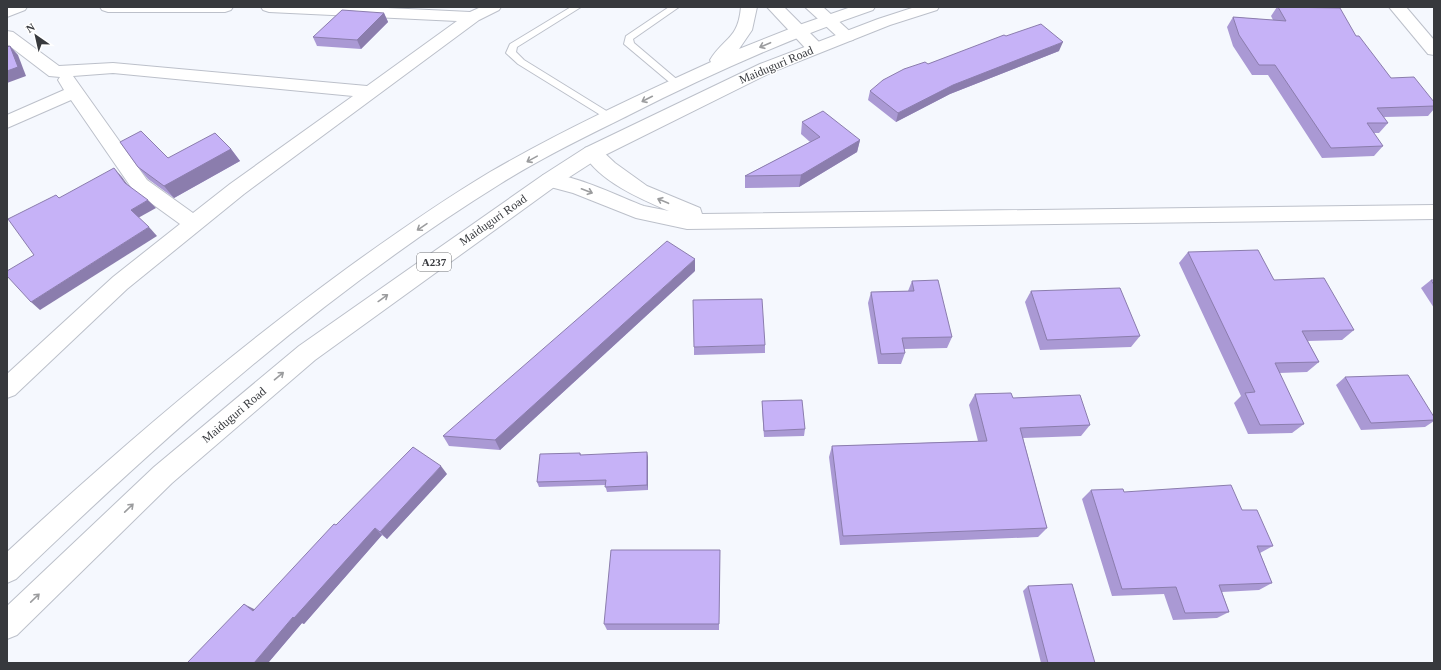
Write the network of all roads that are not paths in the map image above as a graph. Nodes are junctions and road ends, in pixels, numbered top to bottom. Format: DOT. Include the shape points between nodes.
graph roads {
  1 [pos="19,7"];
  2 [pos="108,7"];
  3 [pos="225,7"];
  4 [pos="269,7"];
  5 [pos="493,7"];
  6 [pos="577,7"];
  7 [pos="675,7"];
  8 [pos="749,7"];
  9 [pos="775,7"];
  10 [pos="867,7"];
  11 [pos="931,7"];
  12 [pos="1397,7"];
  13 [pos="7,12"];
  14 [pos="820,13"];
  15 [pos="473,17"];
  16 [pos="797,32"];
  17 [pos="7,36"];
  18 [pos="847,36"];
  19 [pos="815,48"];
  20 [pos="1434,50"];
  21 [pos="707,69"];
  22 [pos="62,72"];
  23 [pos="677,84"];
  24 [pos="74,92"];
  25 [pos="370,92"];
  26 [pos="610,117"];
  27 [pos="7,122"];
  28 [pos="592,153"];
  29 [pos="550,180"];
  30 [pos="1434,212"];
  31 [pos="712,221"];
  32 [pos="194,224"];
  33 [pos="7,388"];
  34 [pos="8,567"];
  35 [pos="7,625"];
  1 -- 13 [label="main road"];
  2 -- 3 [label="main road"];
  4 -- 15 [label="main road"];
  5 -- 15 [label="main road"];
  6 -- 26 [label="lane" via="513,46 511,53 520,62"];
  7 -- 23 [label="lane" via="629,38 629,44"];
  8 -- 21 [label="main road" via="748,21 741,38"];
  9 -- 16 [label="main road"];
  10 -- 14 [label="main road, Maiduguri Road"];
  11 -- 18 [label="main road, Maiduguri Road / A237"];
  12 -- 20 [label="main road"];
  14 -- 16 [label="main road, Maiduguri Road"];
  14 -- 18 [label="main road"];
  15 -- 25 [label="main road"];
  16 -- 19 [label="main road"];
  16 -- 21 [label="main road, Maiduguri Road, one-way"];
  17 -- 22 [label="main road" via="49,69"];
  18 -- 19 [label="main road, Maiduguri Road / A237"];
  19 -- 28 [label="main road, Maiduguri Road / A237" via="700,98"];
  21 -- 23 [label="main road, Maiduguri Road"];
  22 -- 24 [label="main road"];
  22 -- 25 [label="main road" via="113,68"];
  23 -- 26 [label="main road, Maiduguri Road, one-way"];
  24 -- 27 [label="main road"];
  24 -- 32 [label="main road" via="140,185"];
  25 -- 32 [label="main road" via="237,189"];
  26 -- 34 [label="main road, Maiduguri Road, one-way" via="478,189 360,269 233,368 104,478"];
  28 -- 29 [label="main road, Maiduguri Road / A237"];
  31 -- 28 [label="main road, one-way" via="640,191"];
  29 -- 31 [label="main road, one-way" via="579,188 643,213 687,222"];
  35 -- 29 [label="main road, Maiduguri Road / A237, one-way" via="163,475 307,353"];
  30 -- 31 [label="main road"];
  32 -- 33 [label="main road" via="120,283"];
}
